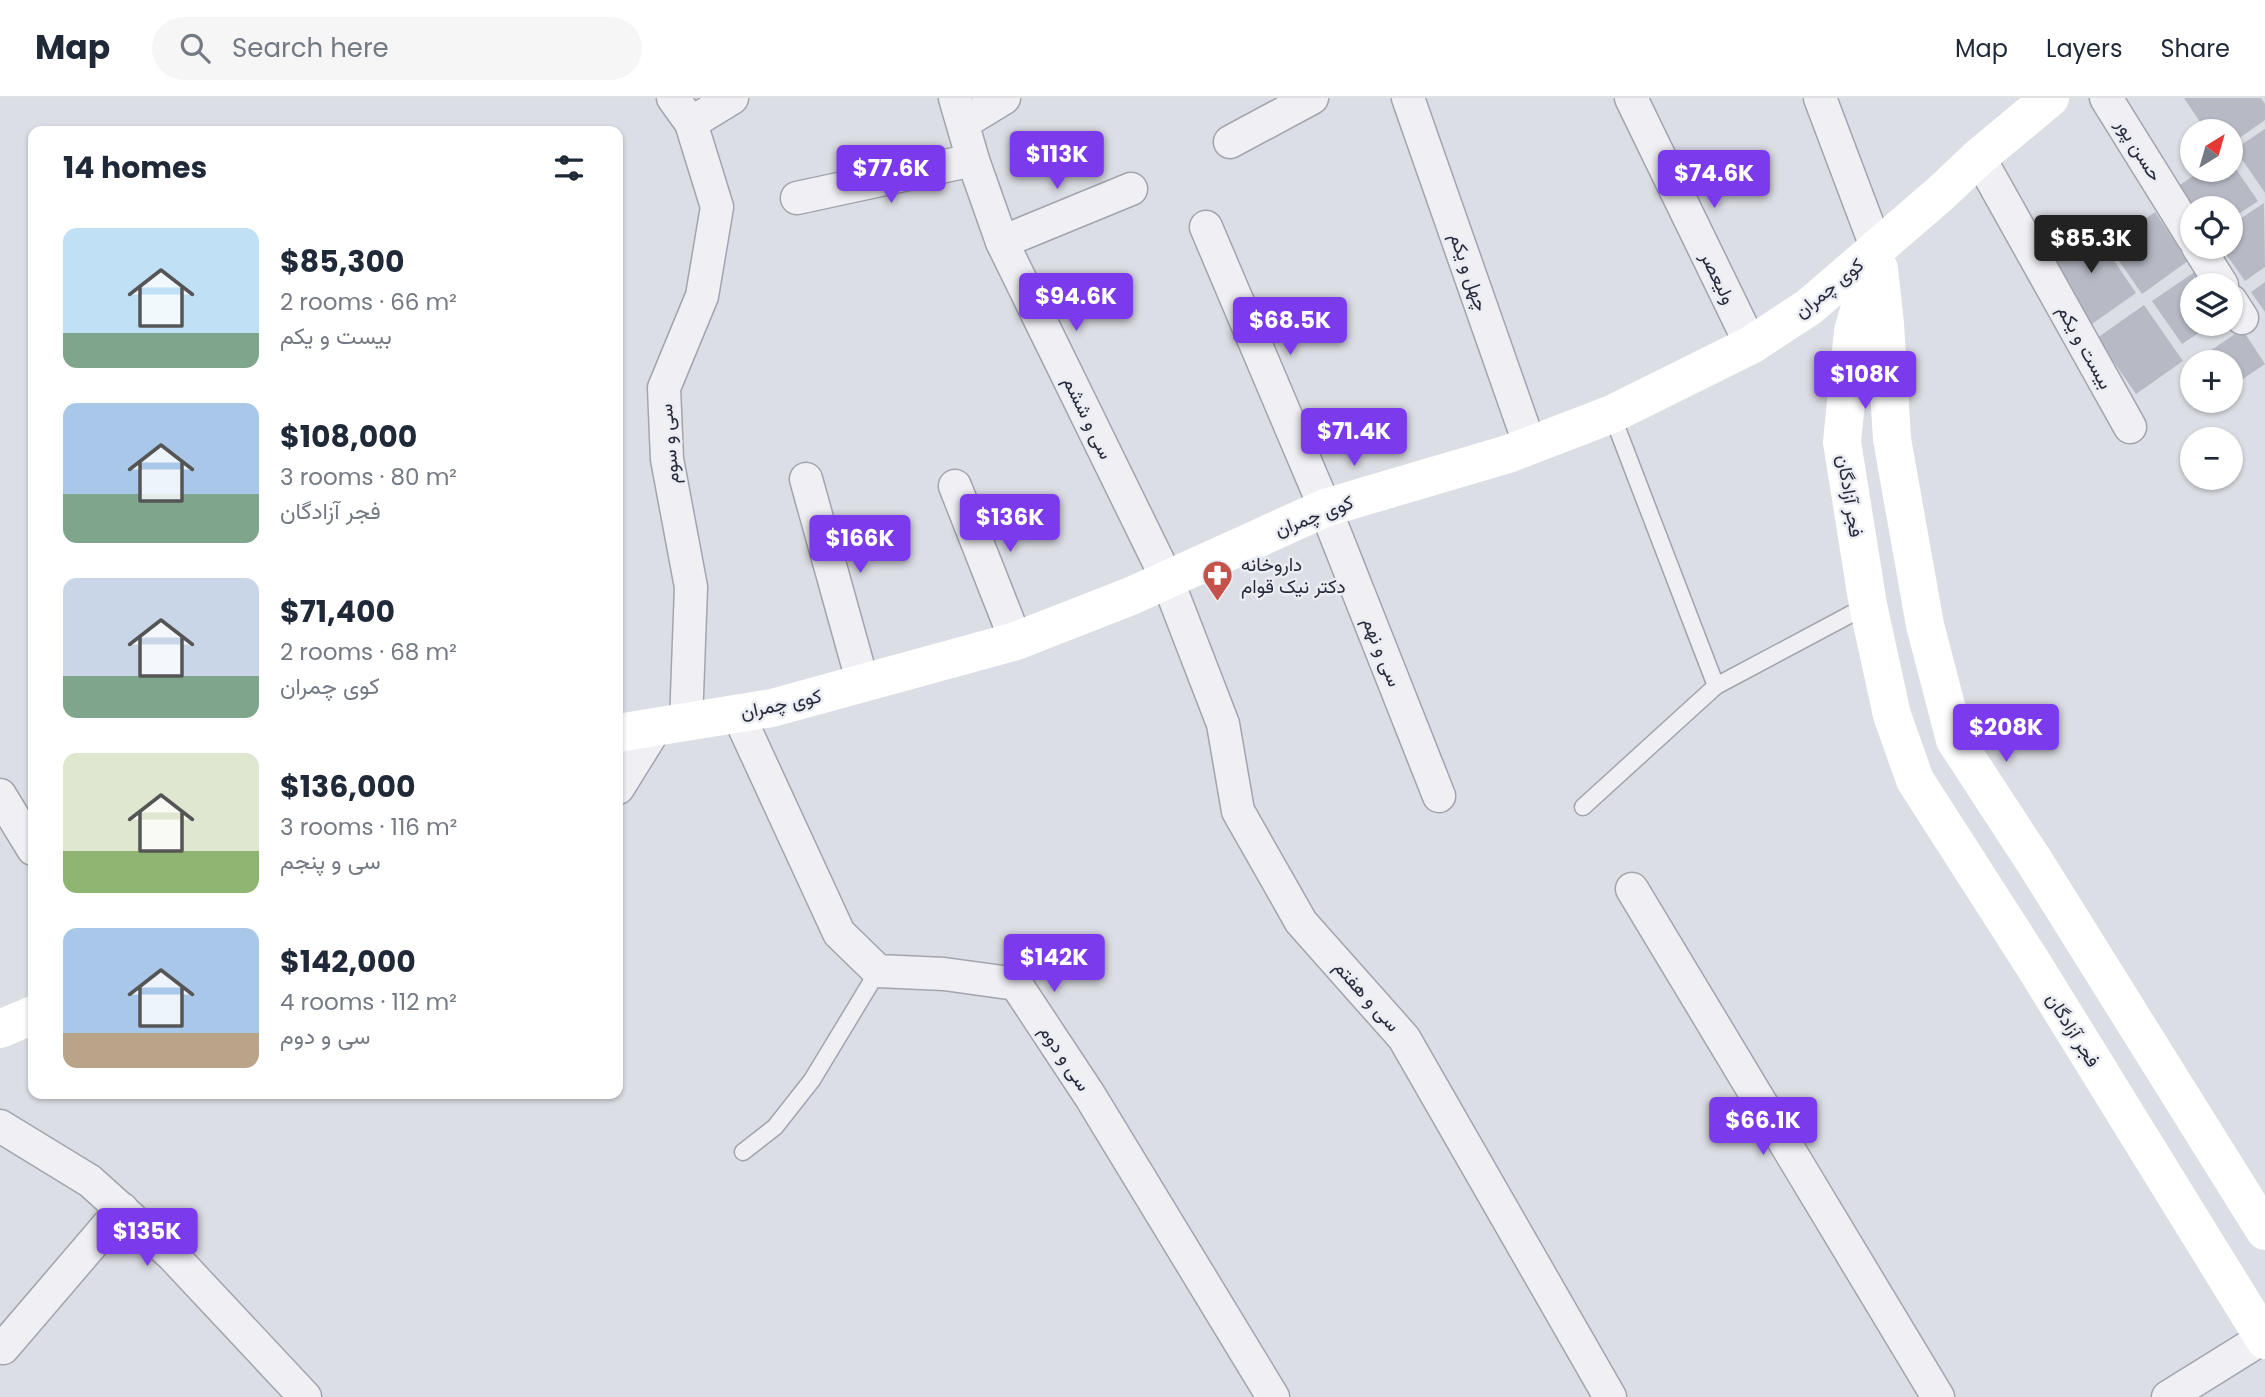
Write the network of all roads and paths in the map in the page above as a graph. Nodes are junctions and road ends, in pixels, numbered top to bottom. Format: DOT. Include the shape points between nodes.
graph roads {
  1 [pos="732,98"];
  2 [pos="1004,98"];
  3 [pos="1312,98"];
  4 [pos="1408,98"];
  5 [pos="1631,98"];
  6 [pos="1820,98"];
  7 [pos="2106,98"];
  8 [pos="2041,101"];
  9 [pos="959,110"];
  10 [pos="682,111"];
  11 [pos="1230,142"];
  12 [pos="1979,157"];
  13 [pos="973,160"];
  14 [pos="1131,189"];
  15 [pos="797,198"];
  16 [pos="2180,217"];
  17 [pos="1206,227"];
  18 [pos="1002,242"];
  19 [pos="1877,249"];
  20 [pos="1751,345"];
  21 [pos="1612,414"];
  22 [pos="2130,427"];
  23 [pos="1892,439"];
  24 [pos="1842,442"];
  25 [pos="1530,446"];
  26 [pos="806,479"];
  27 [pos="954,486"];
  28 [pos="1325,508"];
  29 [pos="1167,579"];
  30 [pos="1868,606"];
  31 [pos="1016,641"];
  32 [pos="863,684"];
  33 [pos="1716,686"];
  34 [pos="738,714"];
  35 [pos="671,725"];
  36 [pos="623,732"];
  37 [pos="623,782"];
  38 [pos="0,795"];
  39 [pos="1439,796"];
  40 [pos="1583,807"];
  41 [pos="28,841"];
  42 [pos="1632,889"];
  43 [pos="878,971"];
  44 [pos="28,1017"];
  45 [pos="0,1029"];
  46 [pos="0,1126"];
  47 [pos="743,1152"];
  48 [pos="122,1209"];
  49 [pos="2265,1231"];
  50 [pos="2264,1338"];
  51 [pos="3,1348"];
  52 [pos="305,1397"];
  53 [pos="1273,1397"];
  54 [pos="1610,1397"];
  55 [pos="1938,1397"];
  56 [pos="2168,1397"];
  1 -- 10 [label="street"];
  2 -- 9 [label="street"];
  3 -- 11 [label="street"];
  4 -- 25 [label="street, چهل و یکم"];
  5 -- 20 [label="street, ولیعصر"];
  6 -- 19 [label="street"];
  7 -- 16 [label="street, حسن پور"];
  8 -- 12 [label="street, کوی چمران"];
  9 -- 13 [label="street, سی و ششم"];
  10 -- 35 [label="street, سی و سوم" via="717,207 702,296 664,388 667,458 691,587"];
  12 -- 19 [label="street, کوی چمران"];
  12 -- 22 [label="street, بیست و یکم"];
  13 -- 15 [label="street"];
  13 -- 18 [label="street, سی و ششم"];
  14 -- 18 [label="street"];
  17 -- 28 [label="street, سی و نهم"];
  18 -- 29 [label="street, سی و ششم"];
  19 -- 20 [label="street, کوی چمران" via="1809,307"];
  19 -- 23 [label="street"];
  19 -- 24 [label="street, فجر آزادگان" via="1853,331"];
  20 -- 21 [label="street, کوی چمران"];
  21 -- 25 [label="street, کوی چمران"];
  21 -- 33 [label="lane"];
  23 -- 24 [label="street"];
  23 -- 49 [label="street" via="1925,625 1955,740"];
  24 -- 30 [label="street, فجر آزادگان"];
  25 -- 28 [label="street, کوی چمران"];
  26 -- 32 [label="street"];
  27 -- 31 [label="street"];
  28 -- 29 [label="street, کوی چمران"];
  28 -- 39 [label="street, سی و نهم"];
  29 -- 31 [label="street, کوی چمران"];
  29 -- 54 [label="street, سی و هفتم" via="1223,724 1238,811 1301,922 1404,1038"];
  30 -- 33 [label="lane"];
  30 -- 50 [label="street, فجر آزادگان" via="1892,715 1915,780"];
  31 -- 32 [label="street, کوی چمران"];
  32 -- 34 [label="street, کوی چمران"];
  33 -- 40 [label="lane"];
  34 -- 35 [label="street, کوی چمران"];
  34 -- 43 [label="street" via="839,933"];
  35 -- 36 [label="street, کوی چمران"];
  35 -- 37 [label="street"];
  38 -- 41 [label="street"];
  42 -- 55 [label="street"];
  43 -- 47 [label="lane" via="812,1080 775,1127"];
  43 -- 53 [label="street, سی و دوم" via="1016,984 1090,1096"];
  44 -- 45 [label="street"];
  46 -- 48 [label="street" via="90,1181"];
  48 -- 51 [label="street"];
  48 -- 52 [label="street" via="173,1256"];
  50 -- 56 [label="street"];
}
